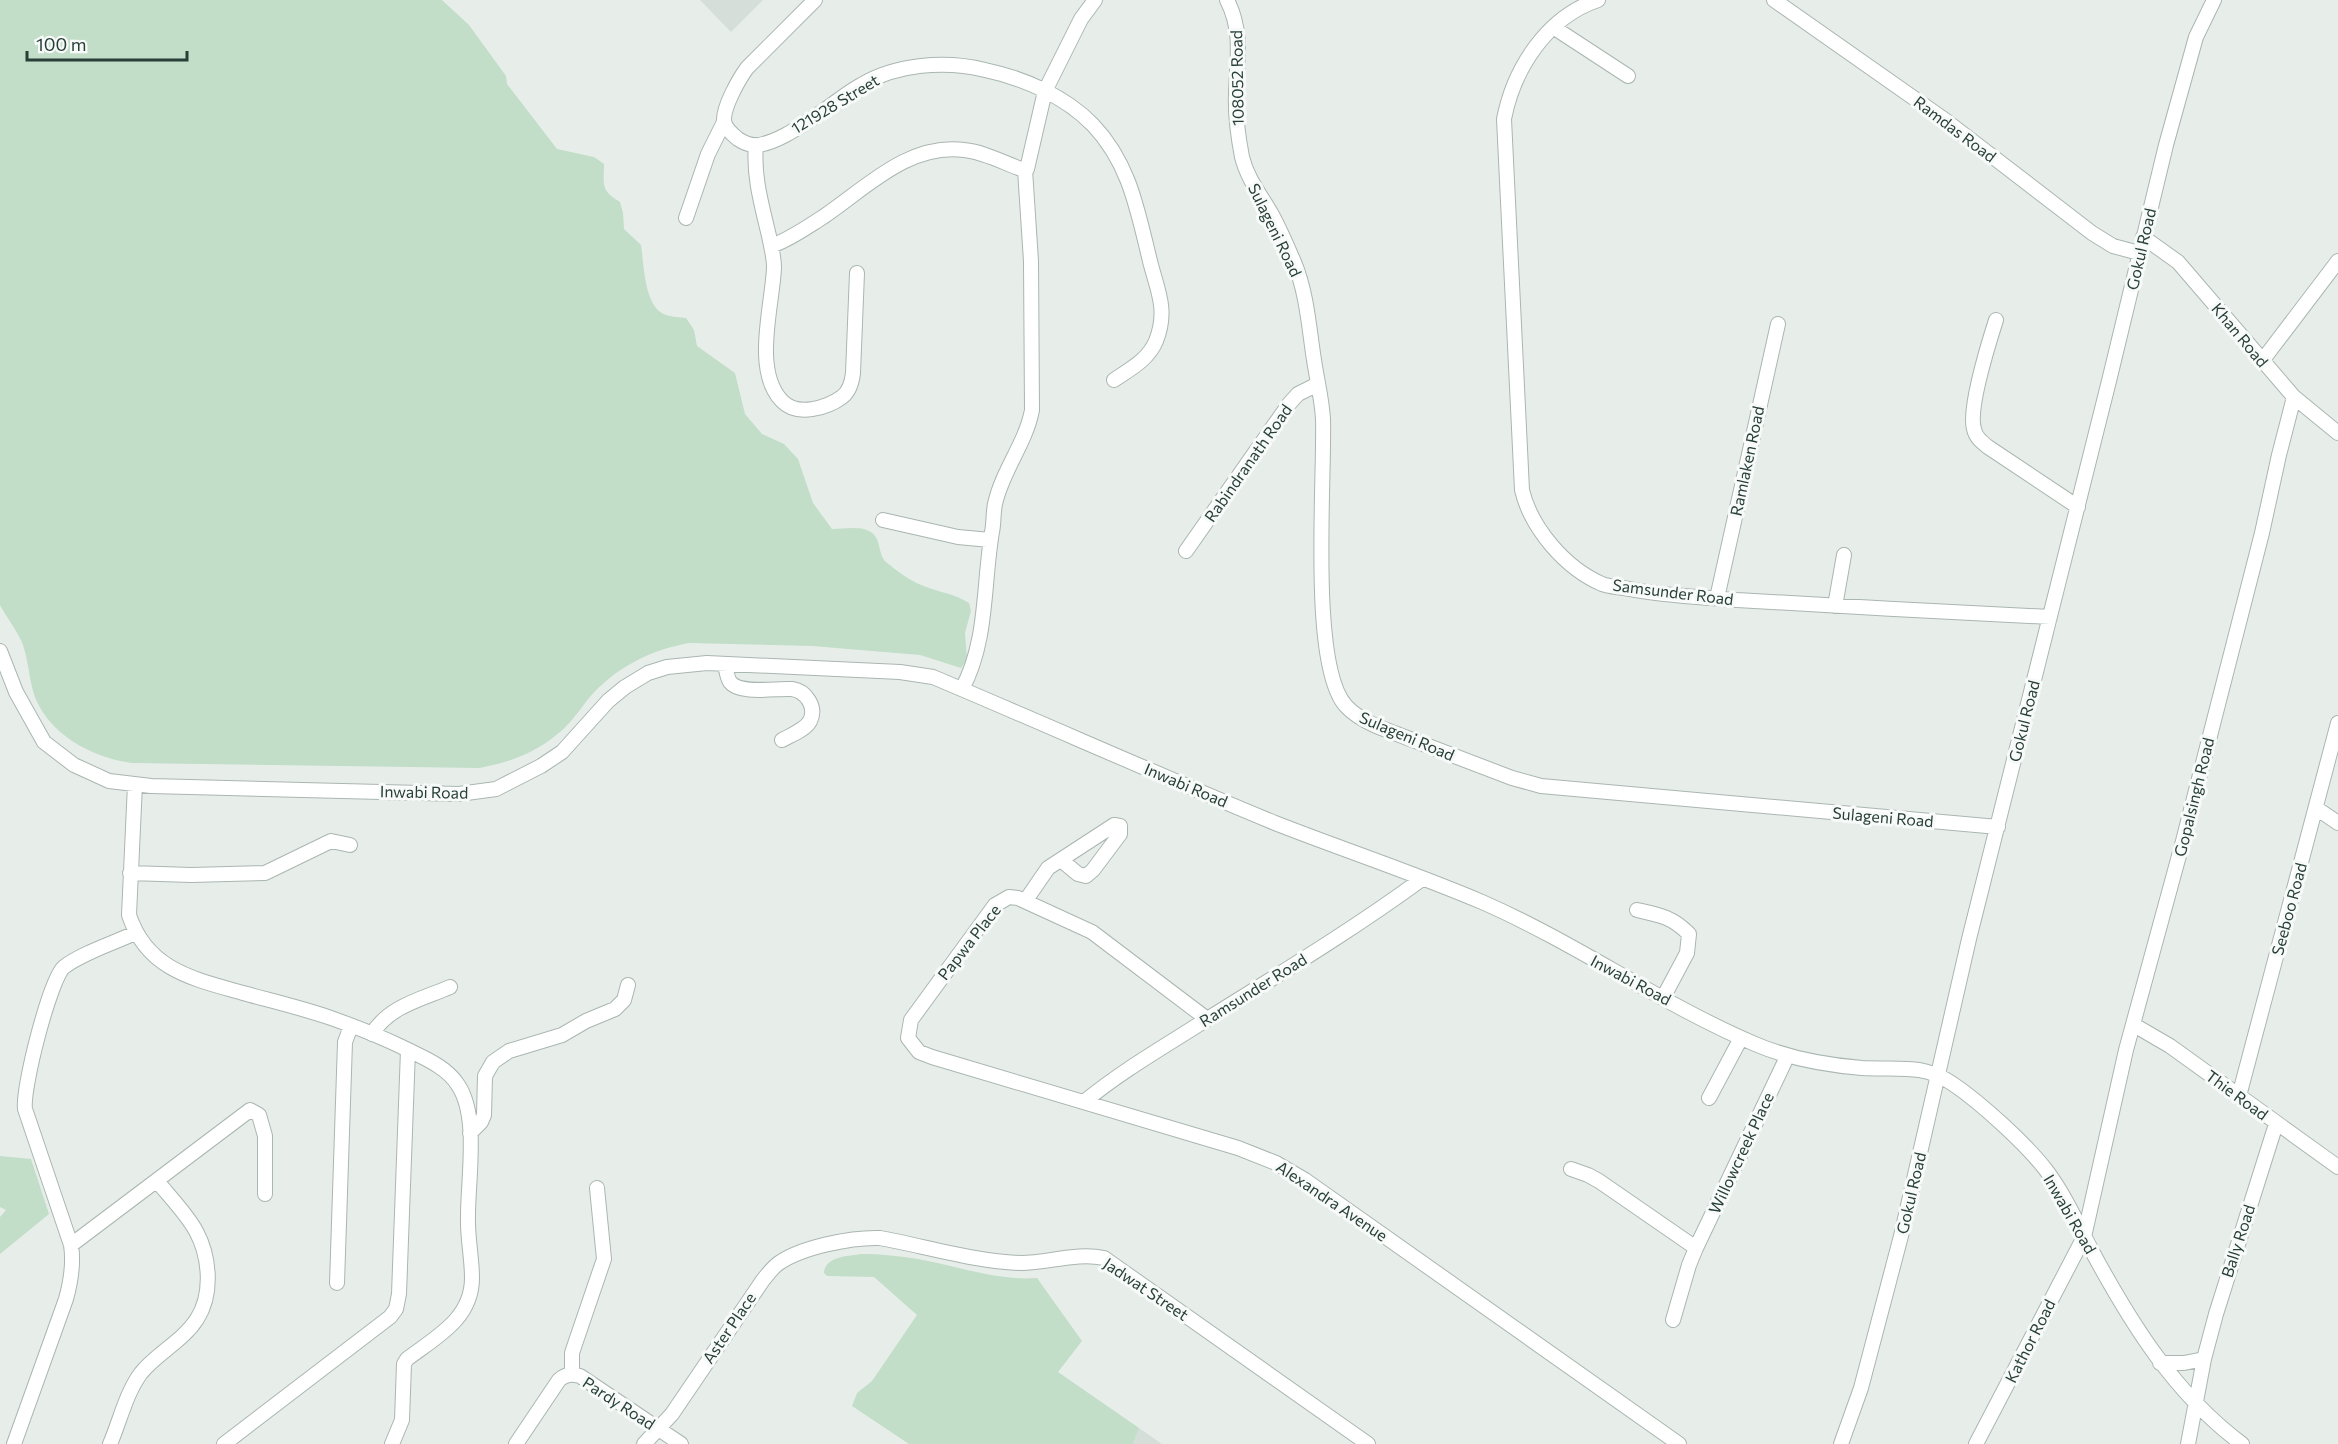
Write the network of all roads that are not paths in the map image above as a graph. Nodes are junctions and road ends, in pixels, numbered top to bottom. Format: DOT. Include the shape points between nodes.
graph roads {
  1 [pos="815,0"];
  2 [pos="1095,0"];
  3 [pos="1227,0"];
  4 [pos="1598,0"];
  5 [pos="1773,0"];
  6 [pos="2214,0"];
  7 [pos="1553,27"];
  8 [pos="1628,76"];
  9 [pos="1045,90"];
  10 [pos="724,122"];
  11 [pos="756,145"];
  12 [pos="1242,158"];
  13 [pos="1025,170"];
  14 [pos="686,218"];
  15 [pos="2144,237"];
  16 [pos="771,246"];
  17 [pos="2139,253"];
  18 [pos="2338,261"];
  19 [pos="857,273"];
  20 [pos="1996,320"];
  21 [pos="1778,324"];
  22 [pos="2262,361"];
  23 [pos="1114,380"];
  24 [pos="1318,384"];
  25 [pos="2294,397"];
  26 [pos="2338,433"];
  27 [pos="2078,507"];
  28 [pos="883,520"];
  29 [pos="990,540"];
  30 [pos="1186,551"];
  31 [pos="1844,555"];
  32 [pos="1717,598"];
  33 [pos="1835,606"];
  34 [pos="2050,617"];
  35 [pos="0,651"];
  36 [pos="725,664"];
  37 [pos="4,675"];
  38 [pos="962,689"];
  39 [pos="2338,723"];
  40 [pos="782,740"];
  41 [pos="135,784"];
  42 [pos="2316,808"];
  43 [pos="2338,824"];
  44 [pos="1998,827"];
  45 [pos="350,845"];
  46 [pos="1061,860"];
  47 [pos="130,873"];
  48 [pos="1422,879"];
  49 [pos="1026,900"];
  50 [pos="1637,910"];
  51 [pos="135,933"];
  52 [pos="628,985"];
  53 [pos="450,987"];
  54 [pos="1664,998"];
  55 [pos="1207,1020"];
  56 [pos="2134,1025"];
  57 [pos="351,1026"];
  58 [pos="372,1034"];
  59 [pos="908,1038"];
  60 [pos="1741,1038"];
  61 [pos="408,1050"];
  62 [pos="1787,1057"];
  63 [pos="1938,1075"];
  64 [pos="2239,1096"];
  65 [pos="1709,1098"];
  66 [pos="1084,1102"];
  67 [pos="2276,1124"];
  68 [pos="470,1133"];
  69 [pos="2338,1167"];
  70 [pos="1571,1169"];
  71 [pos="157,1181"];
  72 [pos="597,1188"];
  73 [pos="265,1194"];
  74 [pos="2093,1197"];
  75 [pos="2072,1214"];
  76 [pos="2084,1237"];
  77 [pos="71,1245"];
  78 [pos="816,1248"];
  79 [pos="1696,1248"];
  80 [pos="337,1283"];
  81 [pos="1673,1320"];
  82 [pos="2204,1359"];
  83 [pos="2160,1363"];
  84 [pos="572,1374"];
  85 [pos="2196,1406"];
  86 [pos="657,1428"];
  87 [pos="14,1444"];
  88 [pos="110,1444"];
  89 [pos="224,1444"];
  90 [pos="392,1444"];
  91 [pos="516,1444"];
  92 [pos="644,1444"];
  93 [pos="681,1444"];
  94 [pos="1368,1444"];
  95 [pos="1679,1444"];
  96 [pos="1841,1444"];
  97 [pos="1976,1444"];
  98 [pos="2188,1444"];
  99 [pos="2242,1444"];
  1 -- 10 [label="street" via="747,68 734,90"];
  2 -- 9 [label="street" via="1081,19"];
  3 -- 12 [label="street, 108052 Road" via="1239,45 1236,104"];
  4 -- 7 [label="street" via="1580,6"];
  5 -- 17 [label="street, Ramdas Road" via="1945,120 2092,233 2113,246"];
  6 -- 15 [label="street, Gokul Road" via="2187,63"];
  7 -- 8 [label="street"];
  7 -- 32 [label="street, Samsunder Road" via="1521,68 1504,119 1515,373 1522,490 1527,509 1553,547 1602,584 1651,593"];
  9 -- 11 [label="street, 121928 Street" via="992,71 963,66 893,71 860,85 792,131"];
  9 -- 13 [label="street"];
  9 -- 23 [label="street, 121928 Street" via="1092,124 1123,170 1138,205 1161,296 1160,327 1148,356"];
  10 -- 11 [label="street" via="738,138"];
  10 -- 14 [label="street" via="708,154"];
  11 -- 16 [label="street" via="755,172"];
  12 -- 24 [label="street, Sulageni Road" via="1300,281"];
  13 -- 16 [label="street" via="981,153 932,152 884,173 813,223"];
  13 -- 29 [label="street" via="1031,261 1032,410 1029,427 998,492"];
  15 -- 17 [label="street, Gokul Road"];
  15 -- 22 [label="street, Khan Road" via="2178,262"];
  16 -- 19 [label="street" via="774,267 767,315 767,361 777,393 790,407 816,408 843,396 851,386"];
  17 -- 27 [label="street, Gokul Road"];
  18 -- 22 [label="street"];
  20 -- 27 [label="street" via="1972,420 1976,435"];
  21 -- 32 [label="street, Ramlaken Road"];
  22 -- 25 [label="street, Khan Road"];
  24 -- 30 [label="street, Rabindranath Road" via="1288,404"];
  24 -- 44 [label="street, Sulageni Road" via="1323,417 1322,563 1328,655 1332,680 1344,705 1357,716 1414,742 1541,786"];
  25 -- 26 [label="street, Khan Road"];
  25 -- 56 [label="street, Gopalsingh Road"];
  27 -- 34 [label="street, Gokul Road"];
  28 -- 29 [label="street"];
  29 -- 38 [label="street" via="978,646"];
  31 -- 33 [label="street"];
  32 -- 33 [label="street, Samsunder Road"];
  33 -- 34 [label="street, Samsunder Road"];
  34 -- 44 [label="street, Gokul Road"];
  35 -- 37 [label="street, Inwabi Road"];
  36 -- 38 [label="street, Inwabi Road" via="917,674"];
  36 -- 40 [label="street" via="729,680 740,688 792,688 807,697 812,712 810,721"];
  36 -- 41 [label="street, Inwabi Road" via="685,664 648,673 608,701 562,752 514,781 488,791 459,794"];
  37 -- 41 [label="street, Inwabi Road" via="53,751 109,781"];
  38 -- 48 [label="street, Inwabi Road" via="1274,822"];
  39 -- 42 [label="street, Seeboo Road"];
  41 -- 47 [label="street"];
  42 -- 43 [label="street"];
  42 -- 64 [label="street, Seeboo Road"];
  44 -- 63 [label="street, Gokul Road"];
  45 -- 47 [label="street" via="332,841 265,873"];
  46 -- 49 [label="street" via="1048,868"];
  47 -- 51 [label="street" via="129,915"];
  48 -- 54 [label="street, Inwabi Road" via="1503,913"];
  48 -- 55 [label="street, Ramsunder Road" via="1377,913"];
  49 -- 55 [label="street" via="1092,932"];
  49 -- 59 [label="street, Papwa Place" via="1009,897 995,905 911,1020"];
  50 -- 54 [label="street" via="1668,917 1689,934 1687,952"];
  51 -- 57 [label="street" via="154,955 191,978"];
  51 -- 77 [label="street" via="62,969 51,991 25,1086 25,1108"];
  52 -- 68 [label="street" via="624,1000 615,1009 562,1035 509,1051 493,1062 484,1076 482,1122"];
  53 -- 58 [label="street" via="396,1009"];
  54 -- 60 [label="street, Inwabi Road"];
  55 -- 66 [label="street, Ramsunder Road"];
  56 -- 64 [label="street, Thie Road"];
  56 -- 74 [label="street, Gopalsingh Road"];
  57 -- 58 [label="street"];
  57 -- 80 [label="street" via="345,1042"];
  58 -- 61 [label="street"];
  59 -- 66 [label="street, Alexandra Avenue" via="919,1052 932,1057"];
  60 -- 62 [label="street, Inwabi Road"];
  60 -- 65 [label="street"];
  61 -- 68 [label="street" via="438,1067 458,1085"];
  61 -- 89 [label="street" via="396,1309"];
  62 -- 63 [label="street, Inwabi Road" via="1855,1067 1912,1068"];
  62 -- 79 [label="street, Willowcreek Place"];
  63 -- 75 [label="street, Inwabi Road" via="1975,1101 2035,1156"];
  63 -- 96 [label="street, Gokul Road" via="1890,1279 1861,1388"];
  64 -- 67 [label="street, Thie Road"];
  66 -- 95 [label="street, Alexandra Avenue" via="1258,1154 1293,1172"];
  67 -- 69 [label="street, Thie Road"];
  67 -- 82 [label="street, Bally Road"];
  68 -- 90 [label="street" via="470,1292 455,1323 404,1364 402,1420"];
  70 -- 79 [label="street" via="1599,1181"];
  71 -- 73 [label="street" via="253,1110 259,1114 264,1128"];
  71 -- 77 [label="street"];
  71 -- 88 [label="street" via="196,1232 208,1275 206,1296 197,1319 140,1375"];
  72 -- 84 [label="street" via="604,1258 572,1353"];
  74 -- 75 [label="street"];
  74 -- 76 [label="street, Gopalsingh Road"];
  75 -- 76 [label="street, Inwabi Road"];
  76 -- 83 [label="street, Inwabi Road"];
  76 -- 97 [label="street, Kathor Road"];
  77 -- 87 [label="street" via="72,1276 66,1299"];
  78 -- 86 [label="street, Aster Place" via="792,1256 771,1270 672,1414"];
  78 -- 94 [label="street, Jadwat Street" via="872,1238 1005,1262 1104,1258"];
  79 -- 81 [label="street, Willowcreek Place"];
  82 -- 83 [label="street"];
  82 -- 85 [label="street, Bally Road"];
  83 -- 85 [label="street, Inwabi Road"];
  84 -- 86 [label="street, Pardy Road"];
  84 -- 91 [label="street, Pardy Road" via="559,1380"];
  85 -- 98 [label="street, Bally Road"];
  85 -- 99 [label="street, Inwabi Road"];
  86 -- 92 [label="street, Aster Place"];
  86 -- 93 [label="street, Pardy Road"];
}
